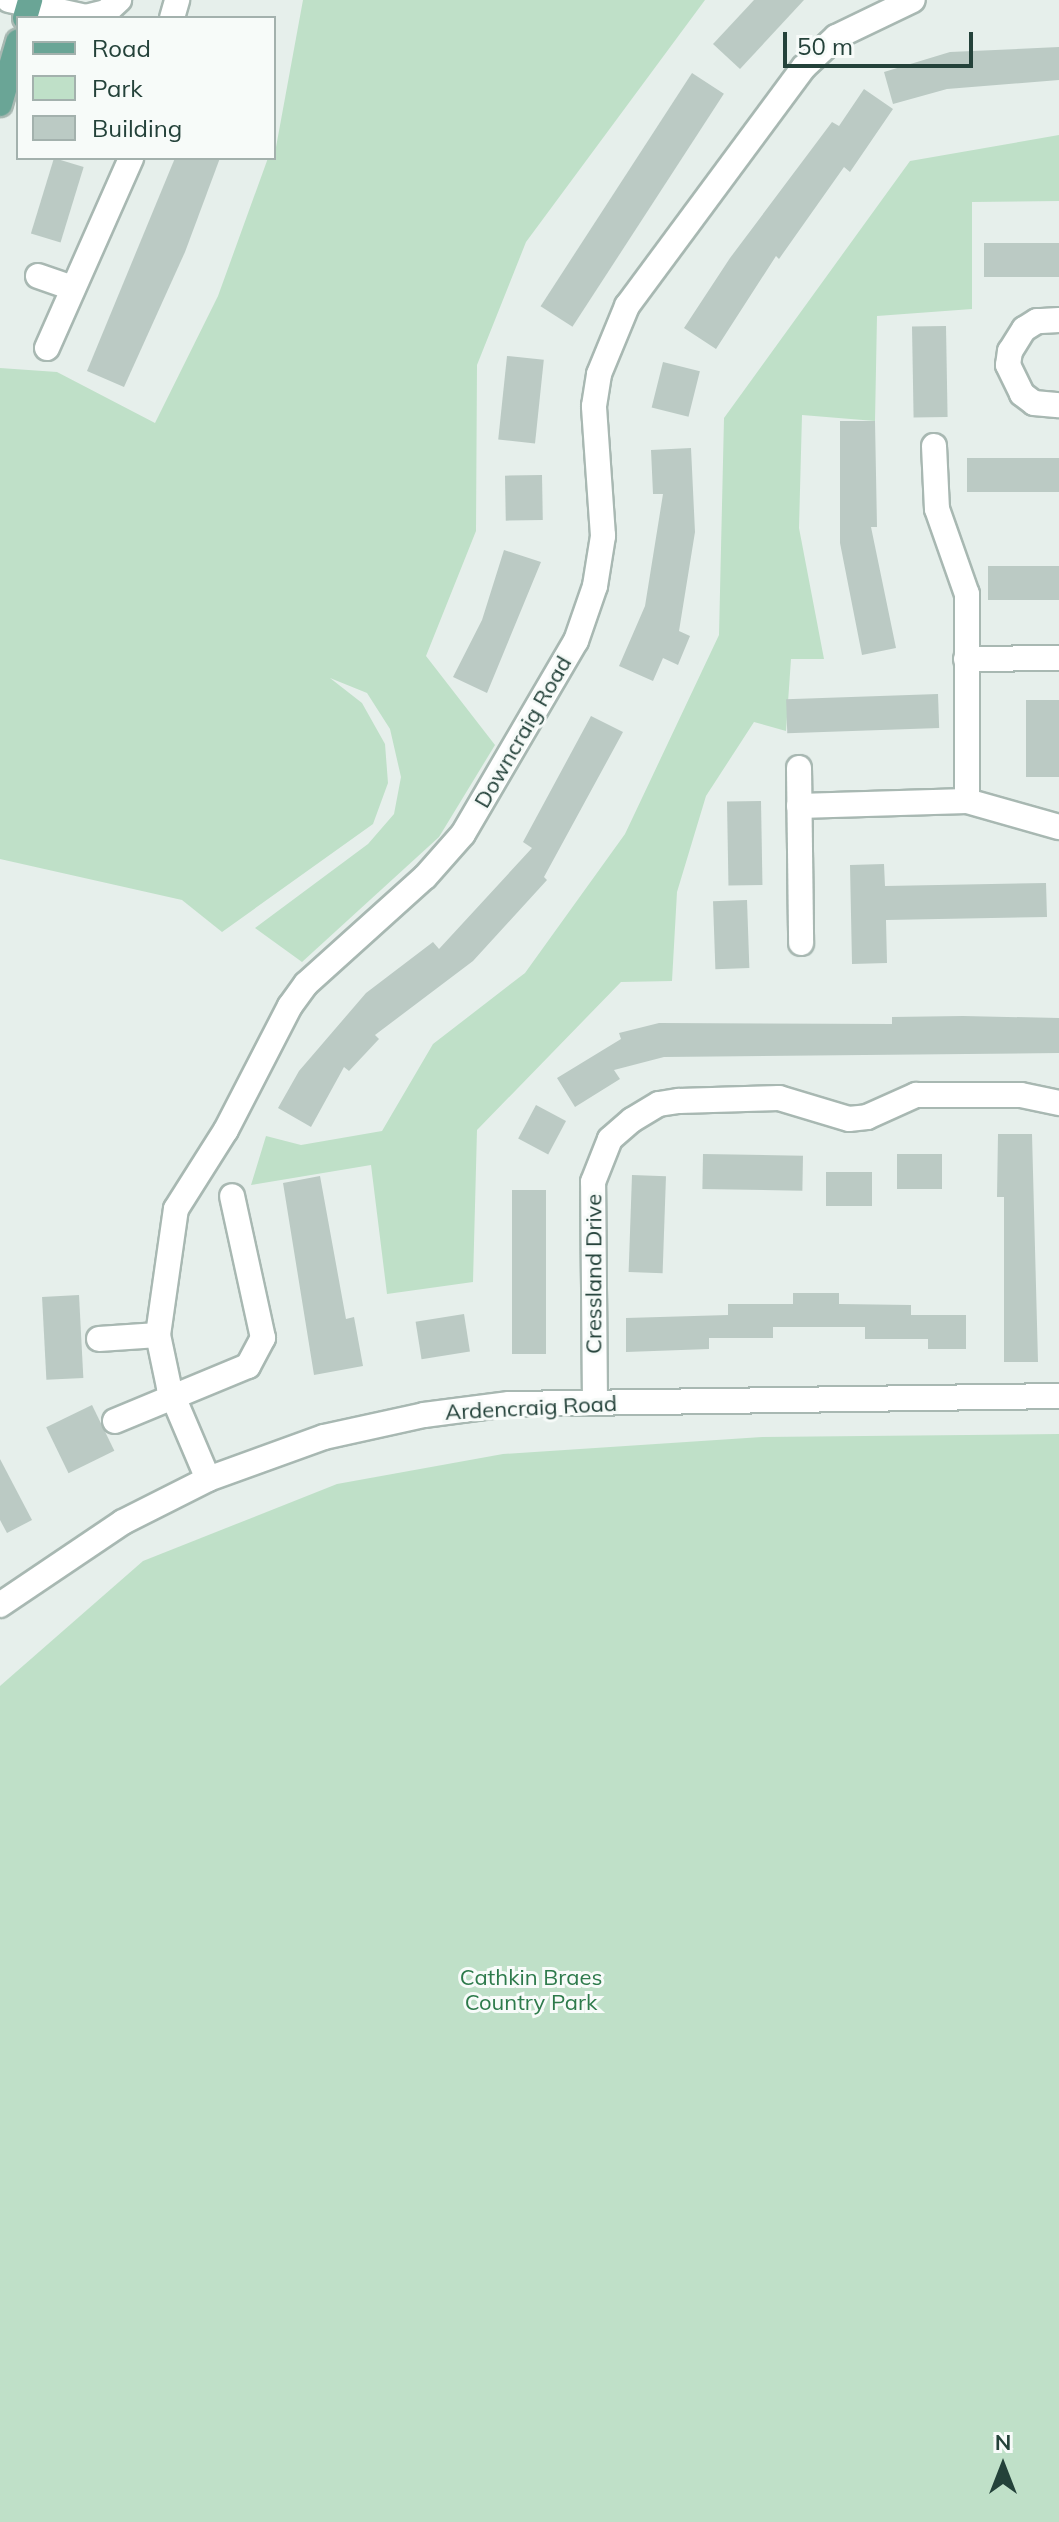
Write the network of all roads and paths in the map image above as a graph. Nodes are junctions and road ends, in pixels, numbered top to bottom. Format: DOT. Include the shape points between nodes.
graph roads {
  1 [pos="119,0"];
  2 [pos="913,0"];
  3 [pos="23,6"];
  4 [pos="80,16"];
  5 [pos="90,16"];
  6 [pos="16,49"];
  7 [pos="0,104"];
  8 [pos="130,160"];
  9 [pos="38,276"];
  10 [pos="73,288"];
  11 [pos="1059,320"];
  12 [pos="47,348"];
  13 [pos="1059,405"];
  14 [pos="934,446"];
  15 [pos="1059,658"];
  16 [pos="966,659"];
  17 [pos="799,768"];
  18 [pos="967,801"];
  19 [pos="799,806"];
  20 [pos="1059,827"];
  21 [pos="801,943"];
  22 [pos="1059,1103"];
  23 [pos="232,1196"];
  24 [pos="158,1335"];
  25 [pos="99,1339"];
  26 [pos="171,1393"];
  27 [pos="1059,1396"];
  28 [pos="595,1402"];
  29 [pos="115,1421"];
  30 [pos="208,1479"];
  31 [pos="0,1605"];
  1 -- 5 [label="street" via="106,12"];
  2 -- 24 [label="street, Downcraig Road" via="836,37 804,67 627,306 596,395 593,445 603,536 595,586 576,641 463,834 425,877 306,984 290,1006 226,1130 176,1209"];
  3 -- 4 [label="street"];
  6 -- 7 [label="main road"];
  8 -- 10 [label="street"];
  9 -- 10 [label="street"];
  10 -- 12 [label="street"];
  11 -- 13 [label="street" via="1037,321 1024,329 1008,365 1022,394 1034,403"];
  14 -- 16 [label="street" via="937,509 965,578"];
  15 -- 16 [label="street"];
  16 -- 18 [label="street"];
  17 -- 19 [label="street"];
  18 -- 19 [label="street"];
  18 -- 20 [label="street"];
  19 -- 21 [label="street"];
  22 -- 28 [label="street, Cressland Drive" via="1021,1095 916,1095 867,1117 849,1119 779,1098 679,1101 659,1104 632,1120 610,1139 593,1182"];
  23 -- 26 [label="street" via="263,1338 248,1366"];
  24 -- 25 [label="street"];
  24 -- 26 [label="street, Downcraig Road"];
  26 -- 29 [label="street"];
  26 -- 30 [label="street, Downcraig Road"];
  27 -- 28 [label="street, Ardencraig Road"];
  28 -- 30 [label="street, Ardencraig Road" via="509,1404 424,1415 324,1437"];
  30 -- 31 [label="street, Ardencraig Road" via="123,1522"];
}
